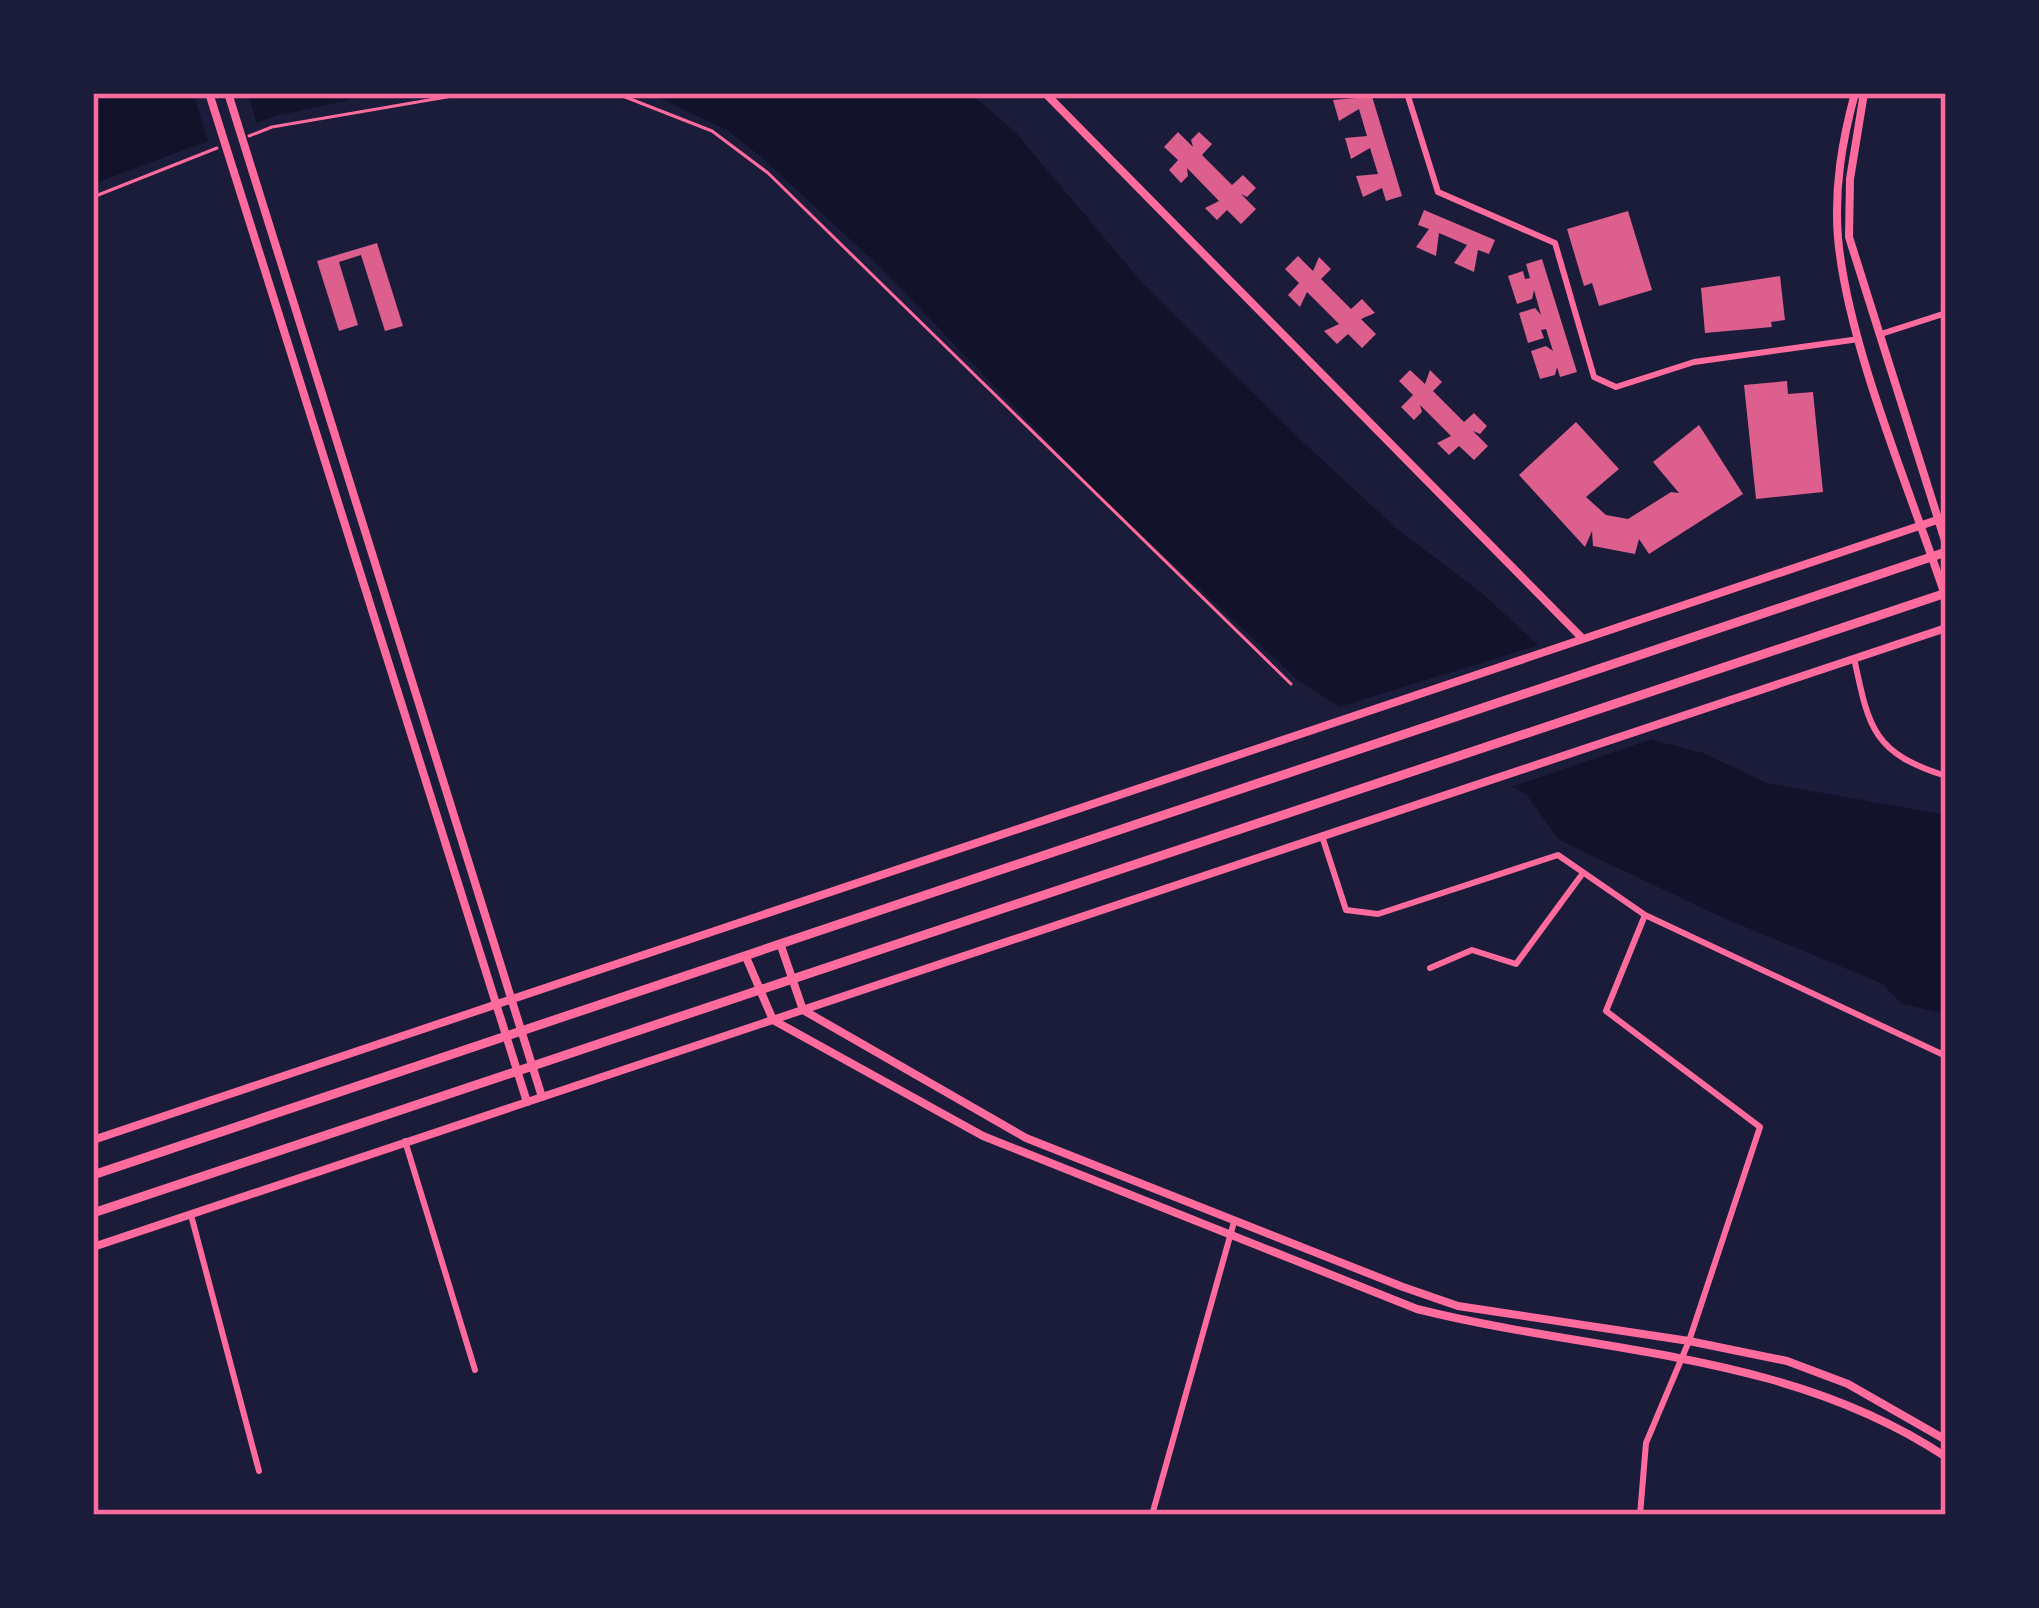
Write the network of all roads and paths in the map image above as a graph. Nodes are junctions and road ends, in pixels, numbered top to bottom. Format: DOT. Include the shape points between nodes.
graph roads {
  1 [pos="209,93"];
  2 [pos="228,93"];
  3 [pos="470,93"];
  4 [pos="615,93"];
  5 [pos="1045,93"];
  6 [pos="1407,93"];
  7 [pos="1855,93"];
  8 [pos="1864,93"];
  9 [pos="93,197"];
  10 [pos="1946,313"];
  11 [pos="1876,336"];
  12 [pos="1859,339"];
  13 [pos="1942,519"];
  14 [pos="1922,525"];
  15 [pos="1946,548"];
  16 [pos="1932,557"];
  17 [pos="1946,595"];
  18 [pos="1946,628"];
  19 [pos="1582,638"];
  20 [pos="1854,658"];
  21 [pos="1291,684"];
  22 [pos="1946,776"];
  23 [pos="1322,836"];
  24 [pos="1583,873"];
  25 [pos="1645,915"];
  26 [pos="781,946"];
  27 [pos="746,957"];
  28 [pos="1430,968"];
  29 [pos="792,979"];
  30 [pos="758,991"];
  31 [pos="511,999"];
  32 [pos="495,1005"];
  33 [pos="803,1010"];
  34 [pos="773,1020"];
  35 [pos="521,1032"];
  36 [pos="506,1037"];
  37 [pos="1946,1056"];
  38 [pos="532,1066"];
  39 [pos="517,1071"];
  40 [pos="542,1097"];
  41 [pos="526,1102"];
  42 [pos="93,1140"];
  43 [pos="405,1142"];
  44 [pos="93,1174"];
  45 [pos="93,1213"];
  46 [pos="191,1215"];
  47 [pos="1234,1222"];
  48 [pos="1230,1237"];
  49 [pos="93,1247"];
  50 [pos="1689,1341"];
  51 [pos="1682,1357"];
  52 [pos="475,1370"];
  53 [pos="1946,1440"];
  54 [pos="1946,1456"];
  55 [pos="259,1471"];
  56 [pos="1152,1515"];
  57 [pos="1640,1515"];
  1 -- 32 [label="street"];
  2 -- 31 [label="street"];
  3 -- 9 [label="path" via="272,127"];
  4 -- 21 [label="path" via="712,130 768,172"];
  5 -- 19 [label="street"];
  6 -- 12 [label="street" via="1438,192 1556,243 1594,376 1616,387 1694,362"];
  7 -- 12 [label="street" via="1837,195"];
  8 -- 11 [label="street" via="1849,237"];
  10 -- 11 [label="street"];
  11 -- 13 [label="street"];
  12 -- 14 [label="street"];
  13 -- 14 [label="street"];
  13 -- 15 [label="street"];
  14 -- 16 [label="street"];
  14 -- 19 [label="street"];
  15 -- 16 [label="main road"];
  16 -- 17 [label="street"];
  16 -- 26 [label="main road"];
  17 -- 29 [label="main road"];
  18 -- 20 [label="street"];
  19 -- 31 [label="street"];
  20 -- 22 [label="street" via="1866,710 1892,755"];
  20 -- 23 [label="street"];
  23 -- 24 [label="street" via="1346,910 1366,914 1558,856"];
  23 -- 33 [label="street"];
  24 -- 25 [label="street"];
  24 -- 28 [label="street" via="1516,964 1472,950"];
  25 -- 37 [label="street"];
  25 -- 50 [label="street" via="1606,1011 1760,1127"];
  26 -- 27 [label="main road"];
  26 -- 29 [label="street"];
  27 -- 30 [label="street"];
  27 -- 35 [label="main road"];
  29 -- 30 [label="main road"];
  29 -- 33 [label="street"];
  30 -- 34 [label="street"];
  30 -- 38 [label="main road"];
  31 -- 32 [label="street"];
  31 -- 35 [label="street"];
  32 -- 36 [label="street"];
  32 -- 42 [label="street"];
  33 -- 34 [label="street"];
  33 -- 47 [label="street" via="1026,1138"];
  34 -- 40 [label="street"];
  34 -- 48 [label="street" via="983,1136"];
  35 -- 36 [label="main road"];
  35 -- 38 [label="street"];
  36 -- 39 [label="street"];
  36 -- 44 [label="main road"];
  38 -- 39 [label="main road"];
  38 -- 40 [label="street"];
  39 -- 41 [label="street"];
  39 -- 45 [label="main road"];
  40 -- 41 [label="street"];
  41 -- 43 [label="street"];
  43 -- 46 [label="street"];
  43 -- 52 [label="street"];
  46 -- 49 [label="street"];
  46 -- 55 [label="street"];
  47 -- 48 [label="street"];
  47 -- 50 [label="street" via="1458,1306"];
  48 -- 51 [label="street" via="1418,1309"];
  48 -- 56 [label="street"];
  50 -- 51 [label="street"];
  50 -- 53 [label="street" via="1787,1361 1849,1384"];
  51 -- 54 [label="street" via="1792,1382"];
  51 -- 57 [label="street" via="1646,1443"];
}
